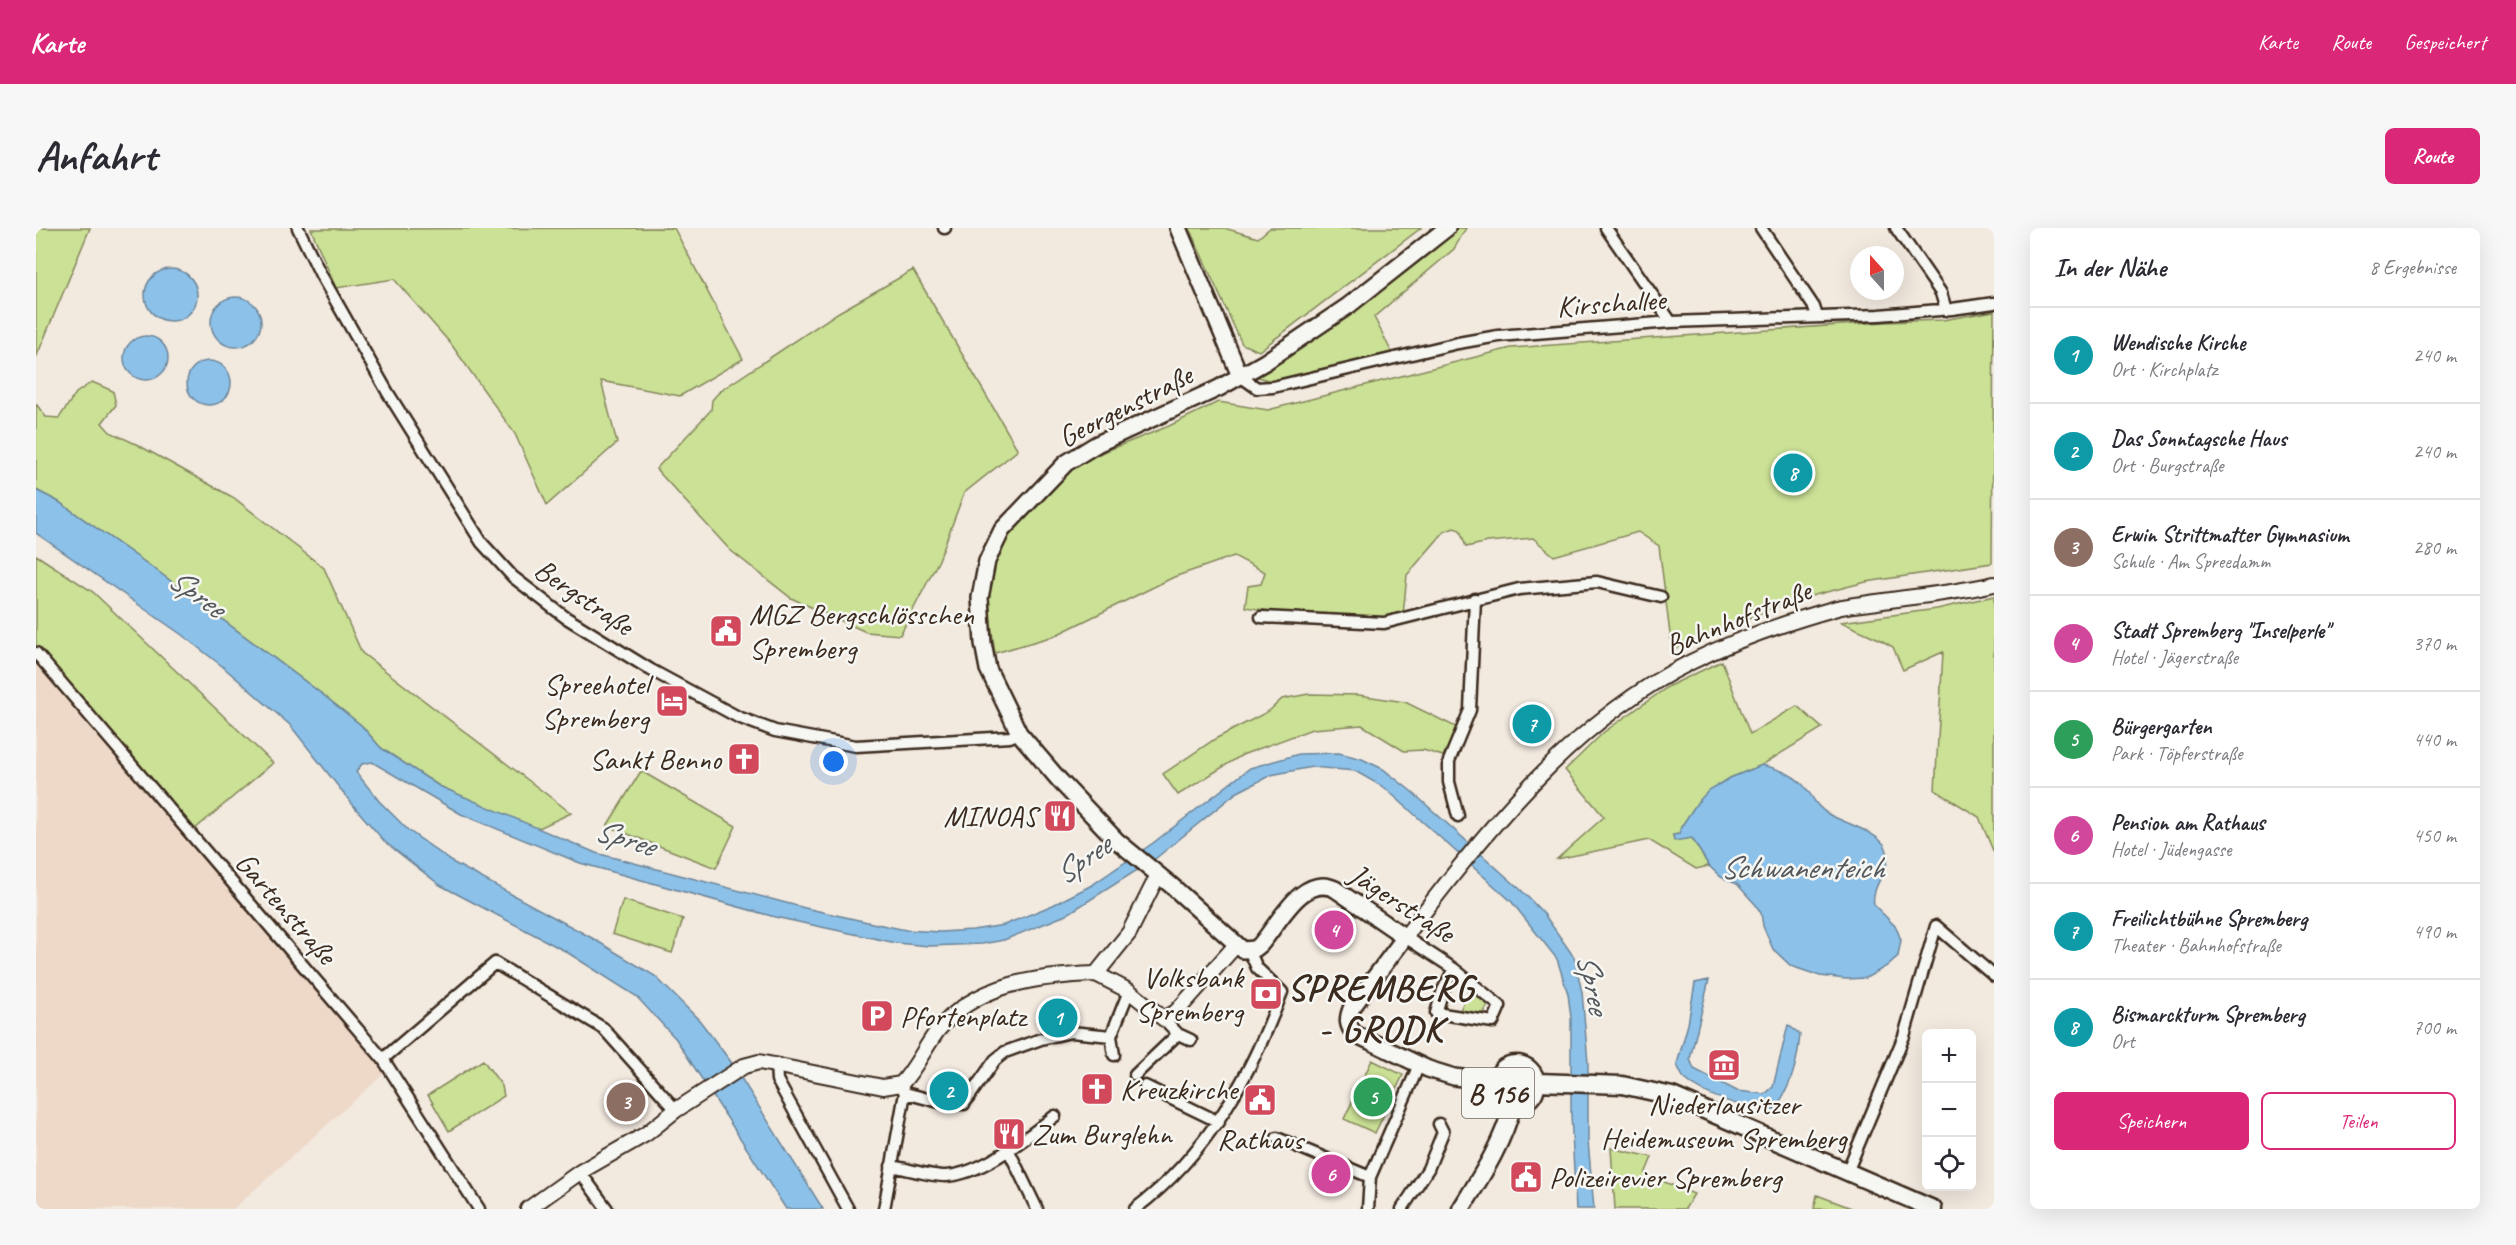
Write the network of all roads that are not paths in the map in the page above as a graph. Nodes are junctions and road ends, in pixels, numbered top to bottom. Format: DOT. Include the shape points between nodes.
graph roads {
  1 [pos="298,228"];
  2 [pos="1178,228"];
  3 [pos="1447,228"];
  4 [pos="1606,228"];
  5 [pos="1761,228"];
  6 [pos="1896,228"];
  7 [pos="1994,303"];
  8 [pos="1946,310"];
  9 [pos="1817,316"];
  10 [pos="1671,322"];
  11 [pos="1240,376"];
  12 [pos="1994,584"];
  13 [pos="1660,597"];
  14 [pos="1475,599"];
  15 [pos="1261,617"];
  16 [pos="36,653"];
  17 [pos="1018,733"];
  18 [pos="1458,816"];
  19 [pos="1155,872"];
  20 [pos="1405,937"];
  21 [pos="1242,948"];
  22 [pos="1454,969"];
  23 [pos="1096,974"];
  24 [pos="1994,976"];
  25 [pos="1129,992"];
  26 [pos="1164,1019"];
  27 [pos="1178,1034"];
  28 [pos="1111,1036"];
  29 [pos="1191,1040"];
  30 [pos="1114,1055"];
  31 [pos="383,1059"];
  32 [pos="776,1065"];
  33 [pos="1419,1065"];
  34 [pos="1135,1075"];
  35 [pos="1496,1082"];
  36 [pos="1537,1082"];
  37 [pos="1145,1086"];
  38 [pos="903,1088"];
  39 [pos="1513,1104"];
  40 [pos="676,1110"];
  41 [pos="1055,1116"];
  42 [pos="1219,1122"];
  43 [pos="1439,1124"];
  44 [pos="1277,1138"];
  45 [pos="1009,1151"];
  46 [pos="891,1166"];
  47 [pos="580,1172"];
  48 [pos="1848,1172"];
  49 [pos="1370,1177"];
  50 [pos="479,1209"];
  51 [pos="528,1209"];
  52 [pos="607,1209"];
  53 [pos="848,1209"];
  54 [pos="884,1209"];
  55 [pos="1037,1209"];
  56 [pos="1135,1209"];
  57 [pos="1368,1209"];
  58 [pos="1402,1209"];
  59 [pos="1461,1209"];
  60 [pos="1933,1209"];
  1 -- 17 [label="street, Bergstraße" via="388,393 482,543 513,577 566,617 651,670 738,717 775,731 856,746 1010,737"];
  2 -- 11 [label="main road"];
  3 -- 11 [label="main road, Georgenstraße" via="1348,306"];
  4 -- 10 [label="street"];
  5 -- 9 [label="street"];
  6 -- 8 [label="street" via="1941,293"];
  7 -- 8 [label="street, Kirschallee"];
  8 -- 9 [label="street, Kirschallee"];
  9 -- 10 [label="street, Kirschallee"];
  10 -- 11 [label="street, Kirschallee" via="1475,340 1273,387 1257,388"];
  11 -- 17 [label="main road, Georgenstraße" via="1097,444 1066,463 1002,530 987,561 980,598 983,643 988,669"];
  12 -- 20 [label="street, Bahnhofstraße" via="1840,608 1741,640 1691,662 1630,699 1547,767 1448,880"];
  13 -- 14 [label="street" via="1597,582 1520,589"];
  14 -- 15 [label="street" via="1384,623"];
  14 -- 18 [label="street" via="1470,710 1449,761 1449,782"];
  16 -- 31 [label="street, Gartenstraße"];
  17 -- 19 [label="main road, Georgenstraße" via="1116,840"];
  19 -- 21 [label="main road, Georgenstraße"];
  19 -- 23 [label="street" via="1129,933"];
  20 -- 21 [label="main road, Jägerstraße" via="1335,889 1323,885 1301,895 1260,945"];
  20 -- 22 [label="street, Jägerstraße"];
  20 -- 33 [label="main road, Bahnhofstraße" via="1351,1009 1352,1028"];
  21 -- 26 [label="street"];
  21 -- 42 [label="street" via="1282,992 1251,1067"];
  22 -- 22 [label="street, Jägerstraße" via="1436,1013 1493,1022 1500,1006"];
  23 -- 25 [label="street"];
  23 -- 38 [label="street" via="1027,981 977,997 939,1030"];
  24 -- 48 [label="street" via="1936,926 1904,1036"];
  25 -- 26 [label="street"];
  25 -- 28 [label="street"];
  26 -- 27 [label="street"];
  27 -- 29 [label="street"];
  27 -- 34 [label="street"];
  28 -- 30 [label="street"];
  28 -- 38 [label="street" via="1071,1032 1005,1052 964,1104 944,1103"];
  31 -- 40 [label="street" via="495,963 603,1028"];
  31 -- 50 [label="street, Gartenstraße"];
  32 -- 38 [label="street"];
  32 -- 40 [label="street" via="759,1062 744,1066"];
  32 -- 53 [label="street" via="777,1080"];
  33 -- 35 [label="main road" via="1454,1077"];
  33 -- 49 [label="street"];
  35 -- 36 [label="main road, B 156" via="1502,1070 1513,1064 1526,1066"];
  35 -- 39 [label="main road, B 156" via="1499,1094"];
  36 -- 39 [label="main road, B 156" via="1530,1099"];
  36 -- 48 [label="main road, B 156" via="1622,1085 1672,1096"];
  37 -- 42 [label="street"];
  38 -- 46 [label="street"];
  39 -- 59 [label="main road, B 156" via="1504,1134"];
  40 -- 47 [label="street" via="646,1134"];
  41 -- 45 [label="street"];
  42 -- 56 [label="street" via="1182,1166"];
  43 -- 58 [label="street" via="1443,1132 1428,1169"];
  44 -- 49 [label="street"];
  45 -- 46 [label="street" via="959,1174 944,1176"];
  45 -- 55 [label="street"];
  46 -- 54 [label="street"];
  47 -- 51 [label="street"];
  47 -- 52 [label="street"];
  48 -- 60 [label="main road, B 156"];
  49 -- 57 [label="street"];
}
